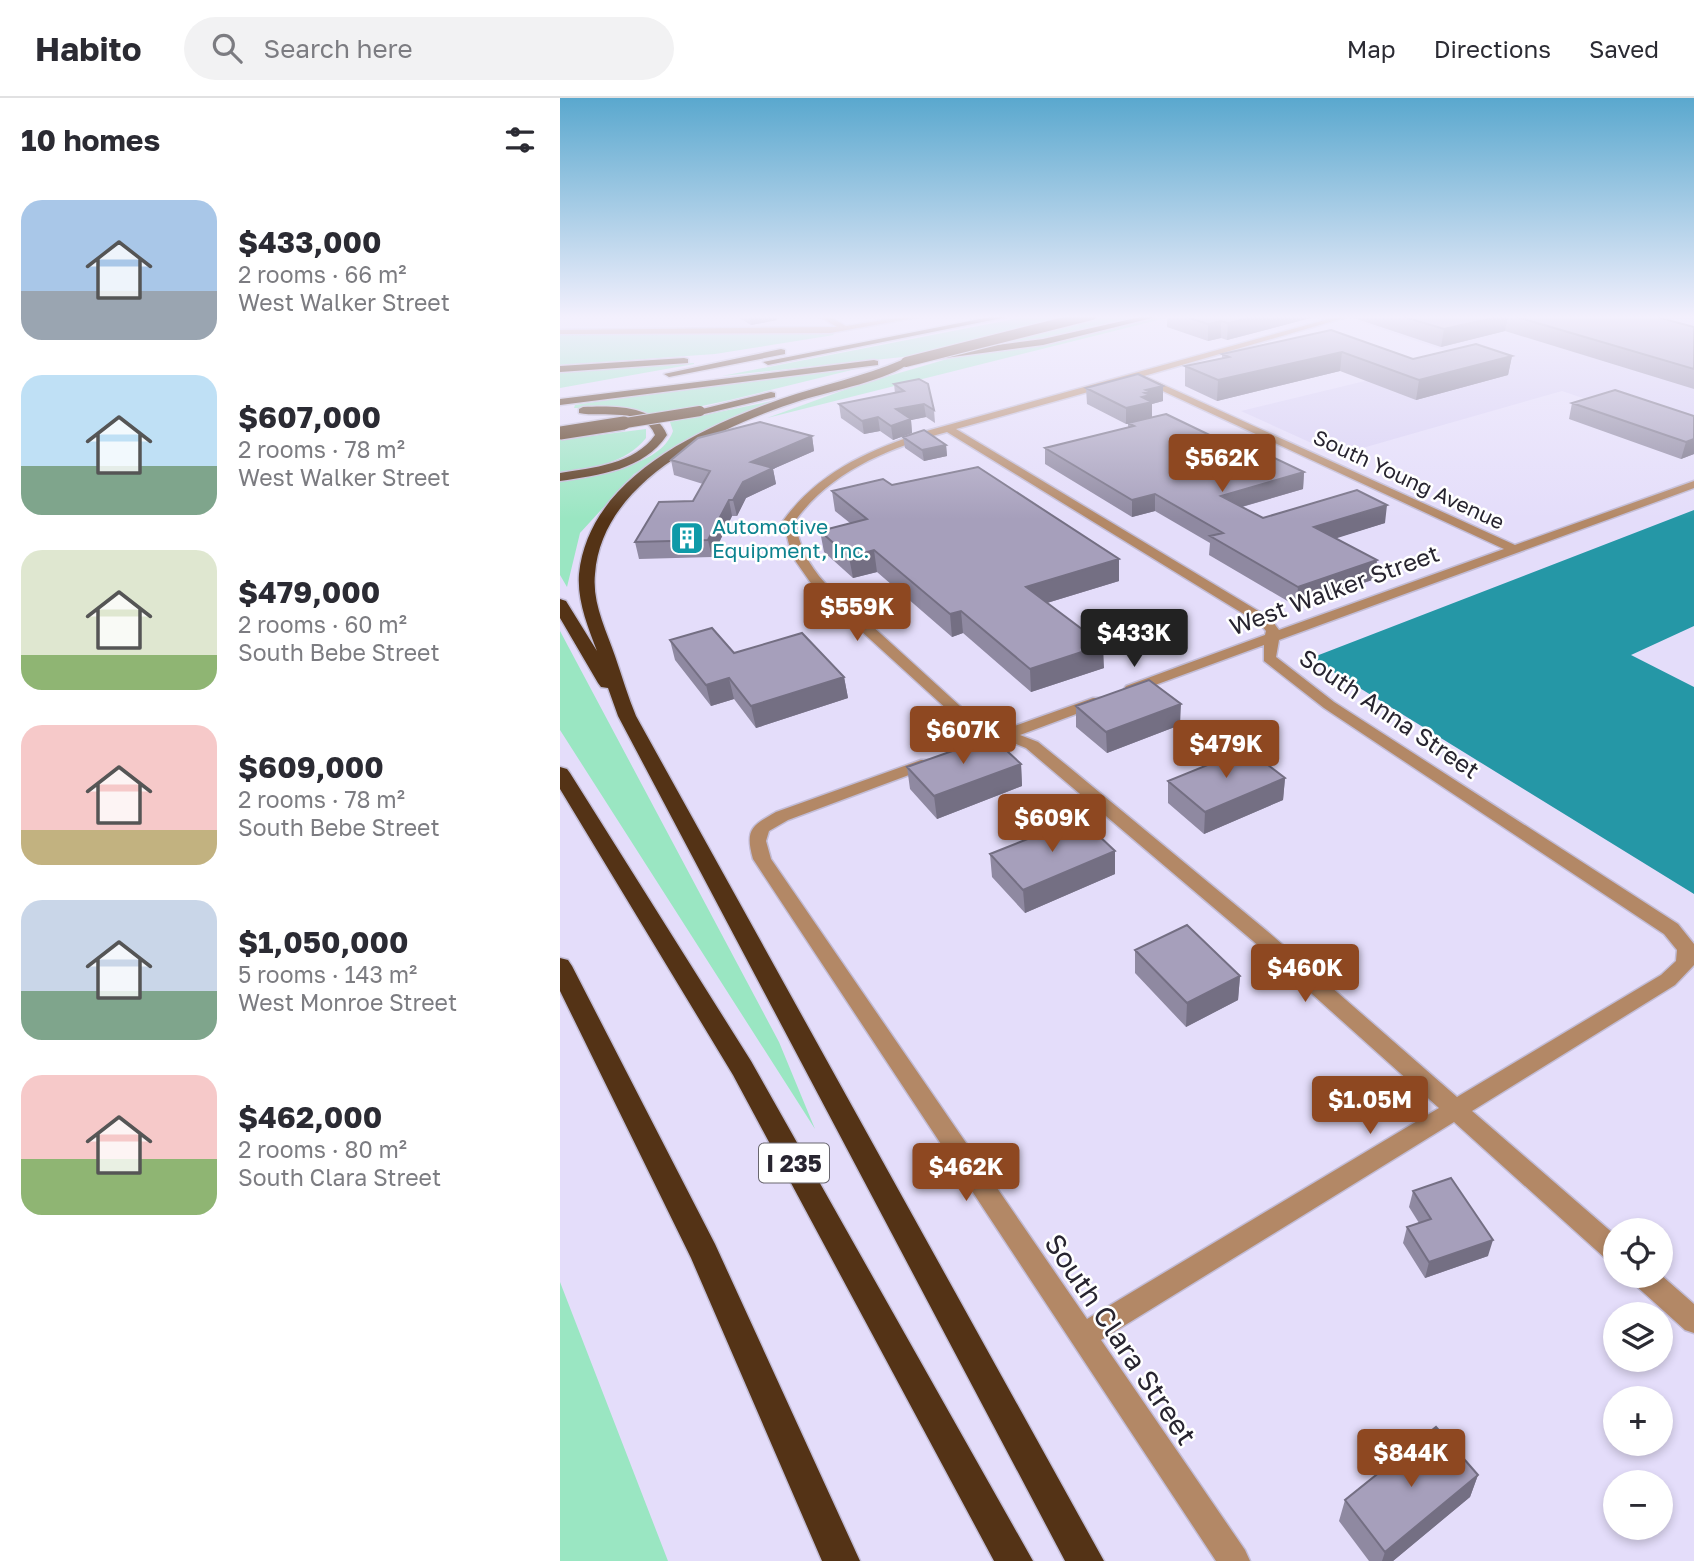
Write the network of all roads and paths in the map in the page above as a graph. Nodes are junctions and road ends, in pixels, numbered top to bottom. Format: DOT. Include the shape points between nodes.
graph roads {
  1 [pos="619,383"];
  2 [pos="656,383"];
  3 [pos="696,383"];
  4 [pos="816,383"];
  5 [pos="842,383"];
  6 [pos="1106,383"];
  7 [pos="1153,383"];
  8 [pos="560,394"];
  9 [pos="560,402"];
  10 [pos="560,413"];
  11 [pos="948,428"];
  12 [pos="560,433"];
  13 [pos="560,477"];
  14 [pos="1694,484"];
  15 [pos="1514,549"];
  16 [pos="560,604"];
  17 [pos="1272,638"];
  18 [pos="622,706"];
  19 [pos="1009,734"];
  20 [pos="560,773"];
  21 [pos="759,834"];
  22 [pos="560,966"];
  23 [pos="1455,1110"];
  24 [pos="1603,1240"];
  25 [pos="1657,1288"];
  26 [pos="1694,1321"];
  27 [pos="1083,1336"];
  28 [pos="841,1561"];
  29 [pos="1014,1561"];
  30 [pos="1085,1561"];
  31 [pos="1234,1561"];
  1 -- 8 [label="highway"];
  2 -- 9 [label="highway"];
  3 -- 9 [label="highway"];
  4 -- 12 [label="highway, bridge" via="691,413"];
  5 -- 18 [label="highway" via="717,430 664,461 619,501 596,536 587,573 590,606"];
  6 -- 11 [label="street"];
  7 -- 15 [label="street, South Young Avenue"];
  10 -- 13 [label="highway" via="626,413 654,422 662,432 657,443 634,458"];
  11 -- 17 [label="street, South Anna Street" via="1265,621 1273,631"];
  11 -- 19 [label="street" via="861,459 821,483 789,521 792,544 800,563 821,586 966,719"];
  14 -- 15 [label="street, West Walker Street"];
  15 -- 17 [label="street, West Walker Street"];
  16 -- 18 [label="highway"];
  17 -- 19 [label="street, West Walker Street"];
  17 -- 23 [label="street, South Anna Street" via="1269,658 1288,675 1671,929 1686,944 1689,959 1685,967"];
  18 -- 30 [label="highway"];
  19 -- 21 [label="street, West Walker Street" via="782,816"];
  19 -- 23 [label="street" via="1032,745 1065,771"];
  20 -- 29 [label="highway, I 235" via="742,1068"];
  21 -- 27 [label="street, South Clara Street" via="762,859"];
  22 -- 28 [label="highway" via="704,1254"];
  23 -- 24 [label="street"];
  23 -- 27 [label="street"];
  25 -- 26 [label="street"];
  27 -- 31 [label="street, South Clara Street"];
}
